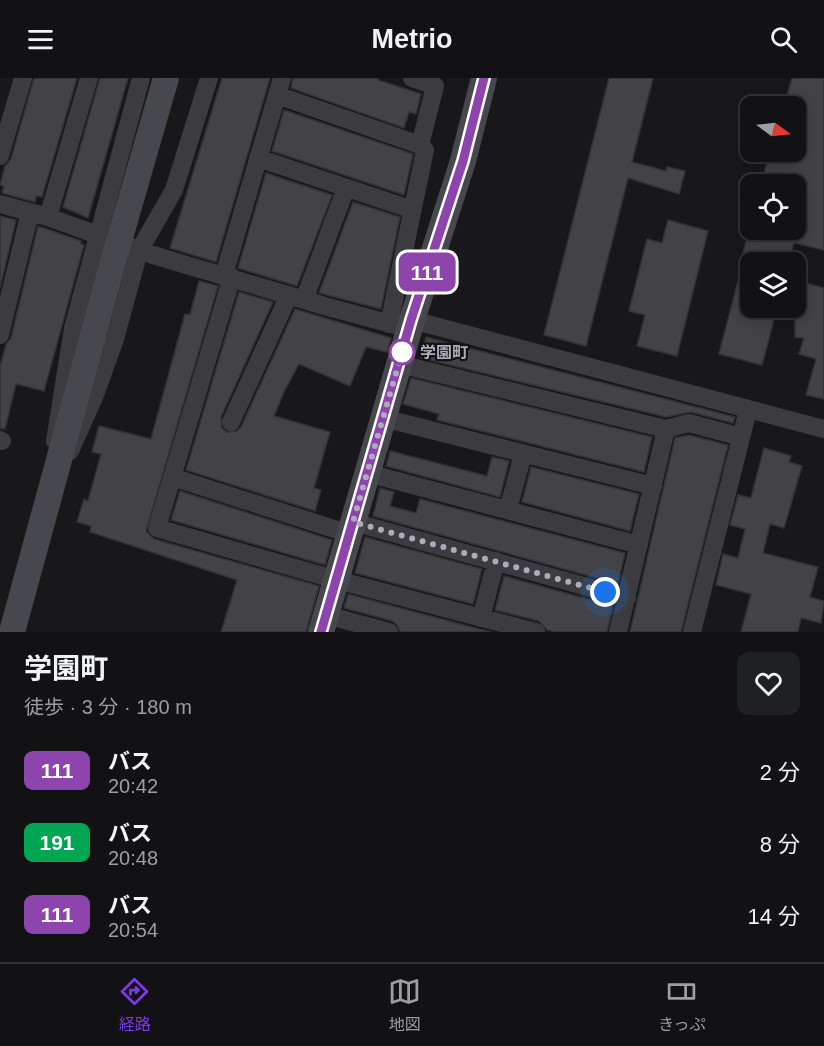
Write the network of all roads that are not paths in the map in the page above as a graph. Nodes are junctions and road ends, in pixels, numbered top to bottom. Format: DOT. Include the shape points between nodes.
graph roads {
  1 [pos="23,78"];
  2 [pos="89,78"];
  3 [pos="141,78"];
  4 [pos="165,78"];
  5 [pos="209,78"];
  6 [pos="412,78"];
  7 [pos="484,78"];
  8 [pos="279,86"];
  9 [pos="420,145"];
  10 [pos="0,156"];
  11 [pos="258,158"];
  12 [pos="346,188"];
  13 [pos="0,204"];
  14 [pos="413,210"];
  15 [pos="30,212"];
  16 [pos="48,218"];
  17 [pos="118,247"];
  18 [pos="228,276"];
  19 [pos="296,298"];
  20 [pos="400,322"];
  21 [pos="0,336"];
  22 [pos="399,364"];
  23 [pos="748,410"];
  24 [pos="383,418"];
  25 [pos="231,422"];
  26 [pos="666,429"];
  27 [pos="824,429"];
  28 [pos="741,437"];
  29 [pos="522,454"];
  30 [pos="367,473"];
  31 [pos="172,477"];
  32 [pos="653,486"];
  33 [pos="508,510"];
  34 [pos="352,528"];
  35 [pos="639,545"];
  36 [pos="496,561"];
  37 [pos="337,580"];
  38 [pos="627,598"];
  39 [pos="481,618"];
  40 [pos="324,623"];
  41 [pos="12,632"];
  42 [pos="389,632"];
  43 [pos="536,632"];
  44 [pos="618,632"];
  45 [pos="692,632"];
  1 -- 10 [label="street"];
  2 -- 16 [label="street"];
  3 -- 17 [label="street"];
  4 -- 17 [label="street, bridge"];
  5 -- 17 [label="street" via="174,190"];
  6 -- 9 [label="street" via="435,86"];
  7 -- 20 [label="street" via="463,161"];
  8 -- 9 [label="street"];
  8 -- 11 [label="street"];
  9 -- 14 [label="street" via="425,150"];
  11 -- 12 [label="street"];
  11 -- 18 [label="street"];
  12 -- 14 [label="street"];
  12 -- 19 [label="street"];
  13 -- 15 [label="street"];
  14 -- 20 [label="street"];
  15 -- 16 [label="street"];
  15 -- 21 [label="street"];
  16 -- 17 [label="street"];
  17 -- 18 [label="street"];
  17 -- 41 [label="street"];
  18 -- 19 [label="street"];
  18 -- 31 [label="street"];
  19 -- 20 [label="street"];
  19 -- 25 [label="street"];
  20 -- 22 [label="street"];
  20 -- 23 [label="street"];
  22 -- 24 [label="street"];
  22 -- 26 [label="street"];
  23 -- 27 [label="street"];
  23 -- 28 [label="street"];
  24 -- 29 [label="street"];
  24 -- 30 [label="street"];
  26 -- 28 [label="street" via="689,423"];
  26 -- 32 [label="street"];
  28 -- 45 [label="street"];
  29 -- 32 [label="street"];
  29 -- 33 [label="street"];
  30 -- 33 [label="street"];
  30 -- 34 [label="street"];
  31 -- 34 [label="street"];
  31 -- 37 [label="street" via="157,528"];
  32 -- 35 [label="street"];
  33 -- 35 [label="street"];
  34 -- 36 [label="street"];
  34 -- 37 [label="street"];
  35 -- 38 [label="street"];
  36 -- 38 [label="street"];
  36 -- 39 [label="street"];
  37 -- 39 [label="street"];
  37 -- 40 [label="street"];
  38 -- 44 [label="street"];
  39 -- 43 [label="street"];
  40 -- 42 [label="street"];
}
